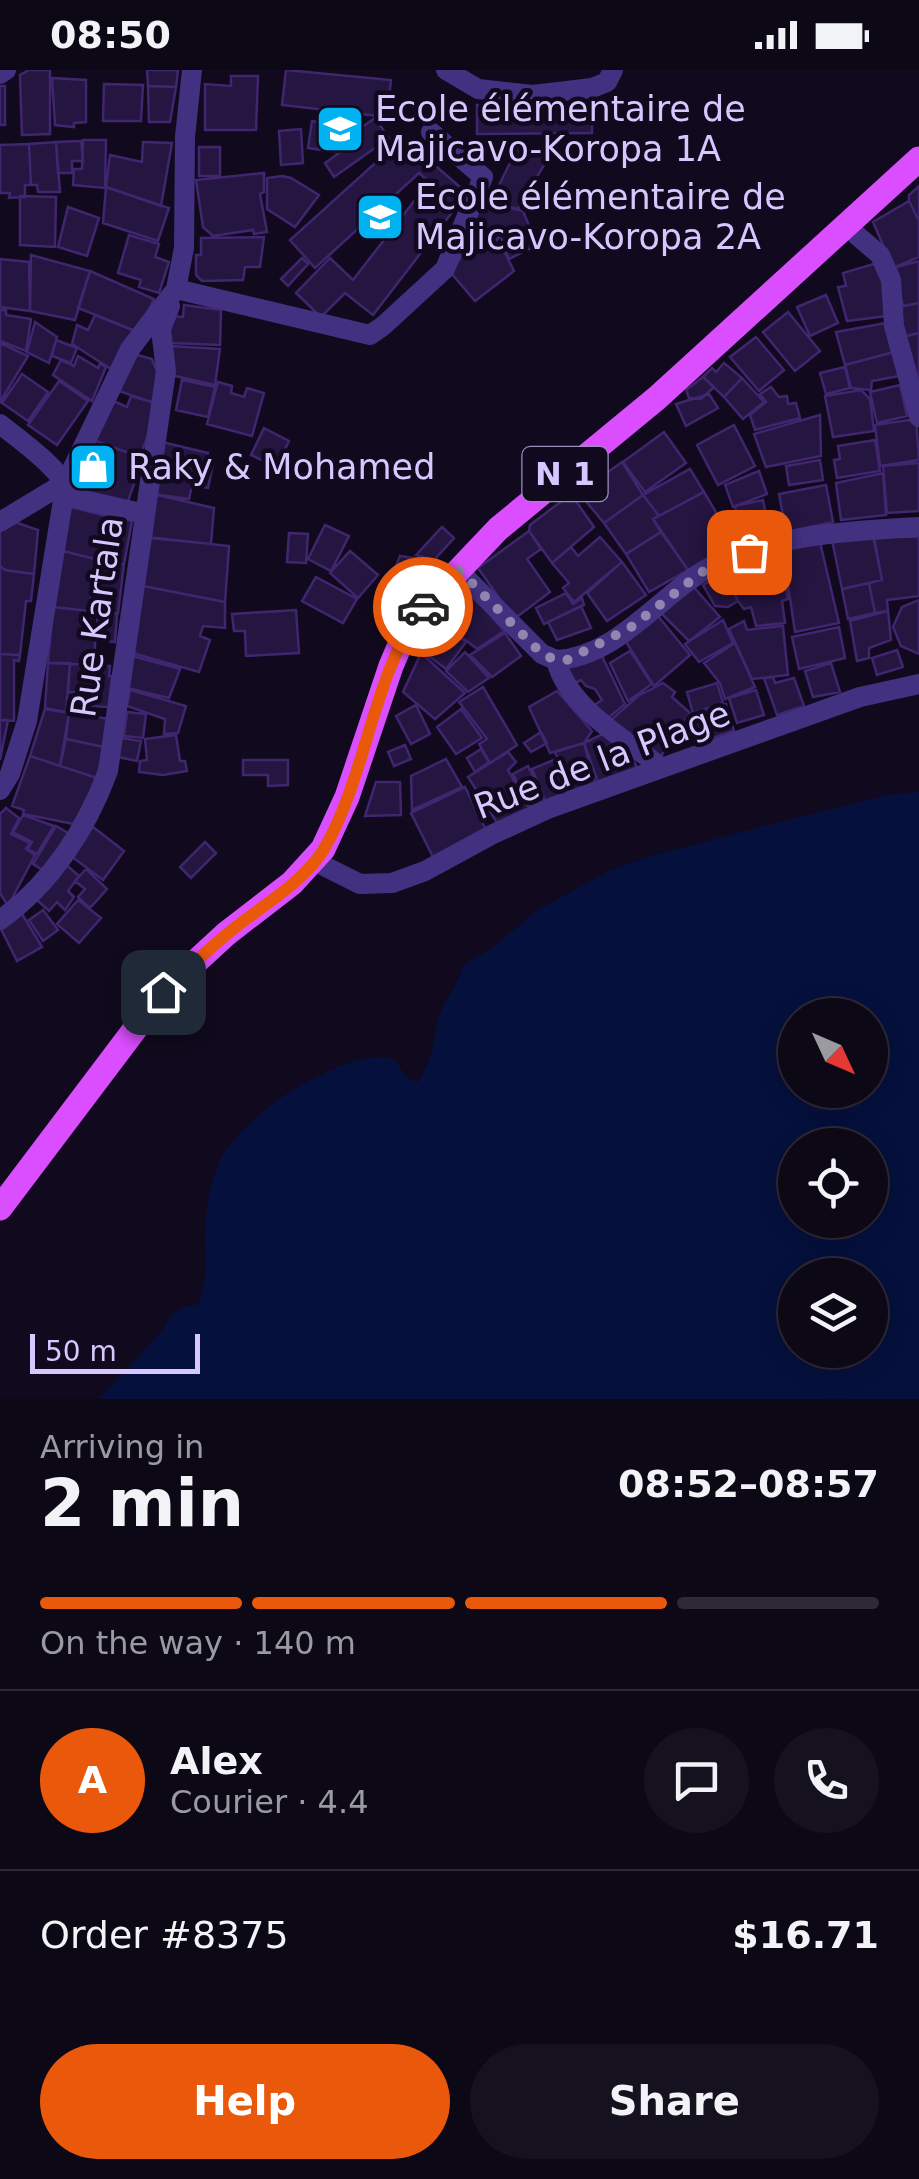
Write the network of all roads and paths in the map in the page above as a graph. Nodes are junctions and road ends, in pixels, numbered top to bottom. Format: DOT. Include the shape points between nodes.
graph roads {
  1 [pos="6,70"];
  2 [pos="192,70"];
  3 [pos="446,70"];
  4 [pos="613,70"];
  5 [pos="0,74"];
  6 [pos="431,132"];
  7 [pos="919,159"];
  8 [pos="845,225"];
  9 [pos="176,289"];
  10 [pos="919,418"];
  11 [pos="0,424"];
  12 [pos="66,482"];
  13 [pos="145,514"];
  14 [pos="0,522"];
  15 [pos="919,527"];
  16 [pos="458,569"];
  17 [pos="556,660"];
  18 [pos="919,684"];
  19 [pos="662,768"];
  20 [pos="0,790"];
  21 [pos="314,862"];
  22 [pos="0,920"];
  23 [pos="0,1208"];
  1 -- 5 [label="street"];
  2 -- 9 [label="street, Rue Kartala"];
  3 -- 4 [label="street" via="478,89 534,95 592,88 607,82"];
  6 -- 9 [label="street" via="483,178 445,269 370,335"];
  7 -- 8 [label="main road, N 1"];
  8 -- 10 [label="street" via="880,255 891,280 894,326"];
  8 -- 16 [label="main road, N 1"];
  9 -- 12 [label="street" via="130,349"];
  9 -- 13 [label="street, Rue Kartala" via="161,329 166,371"];
  11 -- 12 [label="street"];
  12 -- 13 [label="street" via="75,498"];
  12 -- 14 [label="street"];
  12 -- 20 [label="street" via="27,721"];
  13 -- 22 [label="street, Rue Kartala" via="108,771 74,840 24,903"];
  15 -- 17 [label="street" via="822,534 719,563 630,628"];
  16 -- 17 [label="street" via="542,654"];
  16 -- 21 [label="main road, N 1" via="403,638 346,796"];
  17 -- 19 [label="street" via="560,676 586,708"];
  18 -- 19 [label="street, Rue de la Plage" via="860,697"];
  19 -- 21 [label="street, Rue de la Plage" via="550,808 392,883 360,884"];
  21 -- 23 [label="main road, N 1" via="163,992"];
}
